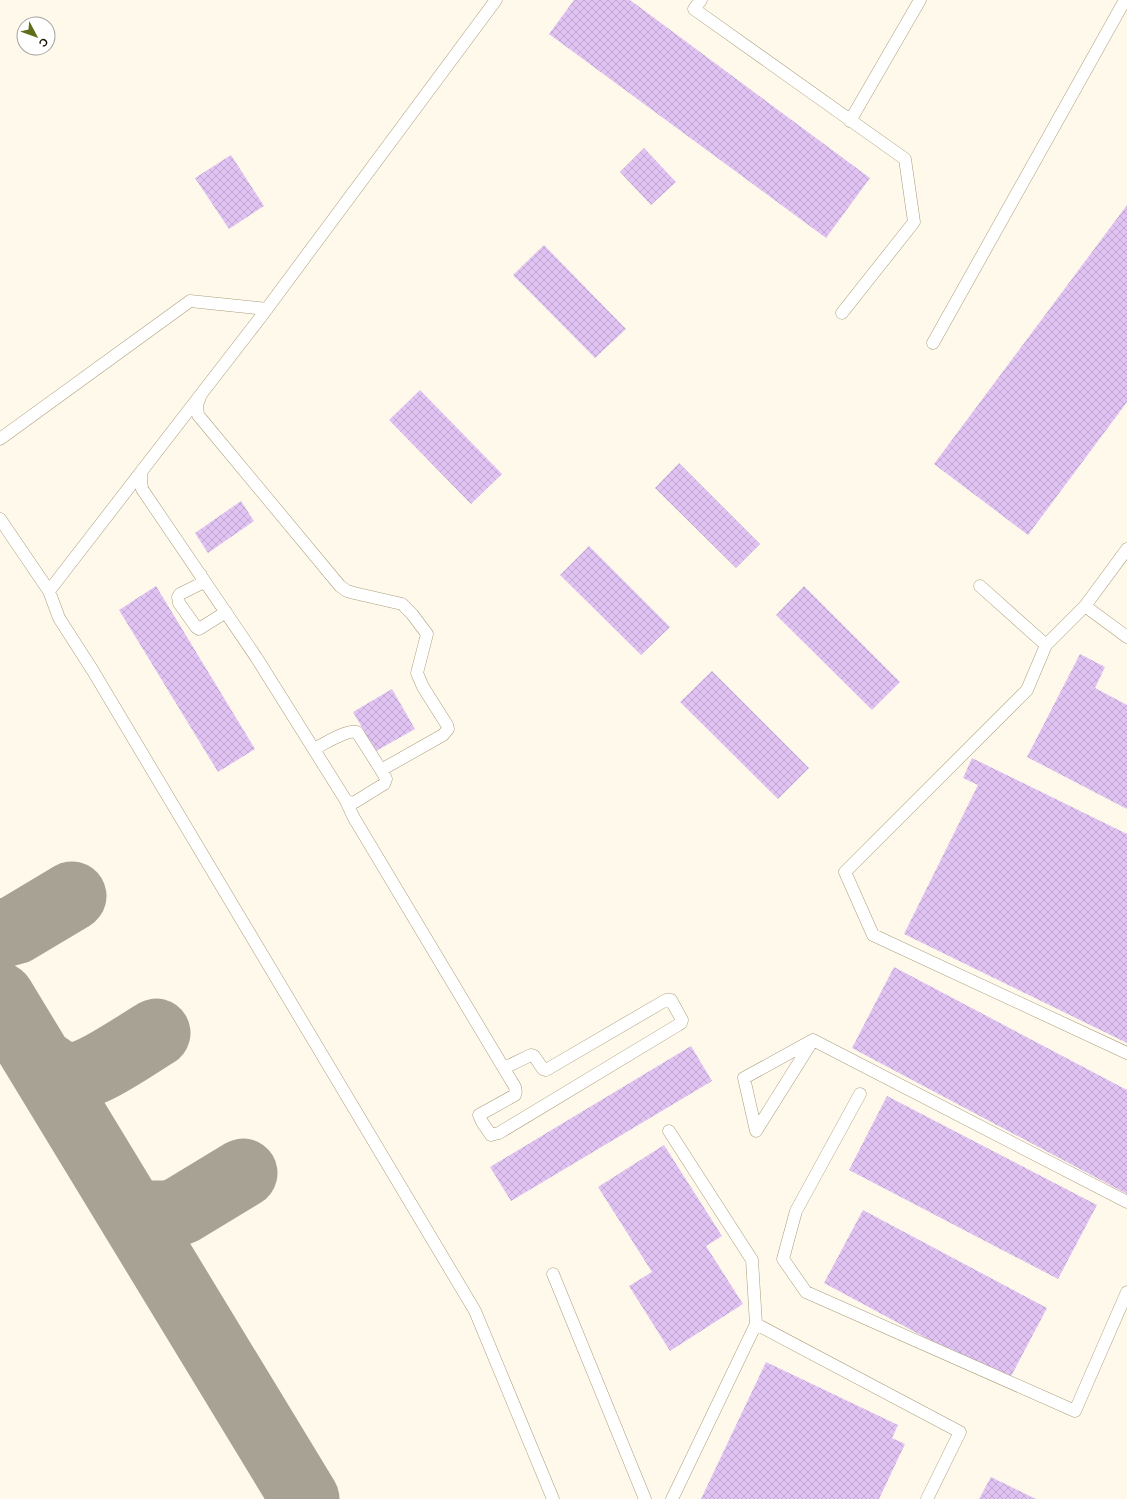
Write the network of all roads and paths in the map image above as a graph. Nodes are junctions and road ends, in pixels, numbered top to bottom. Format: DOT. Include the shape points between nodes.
graph roads {
  1 [pos="496,0"];
  2 [pos="701,0"];
  3 [pos="920,0"];
  4 [pos="1125,0"];
  5 [pos="850,121"];
  6 [pos="267,309"];
  7 [pos="842,313"];
  8 [pos="933,343"];
  9 [pos="200,396"];
  10 [pos="0,439"];
  11 [pos="142,470"];
  12 [pos="0,519"];
  13 [pos="1127,549"];
  14 [pos="201,575"];
  15 [pos="980,586"];
  16 [pos="49,591"];
  17 [pos="1085,606"];
  18 [pos="226,612"];
  19 [pos="1127,637"];
  20 [pos="1046,645"];
  21 [pos="314,749"];
  22 [pos="381,770"];
  23 [pos="345,799"];
  24 [pos="813,1040"];
  25 [pos="1127,1053"];
  26 [pos="504,1068"];
  27 [pos="860,1094"];
  28 [pos="669,1131"];
  29 [pos="1127,1202"];
  30 [pos="554,1274"];
  31 [pos="1127,1292"];
  32 [pos="756,1324"];
  33 [pos="552,1499"];
  34 [pos="646,1499"];
  35 [pos="672,1499"];
  36 [pos="927,1499"];
  1 -- 6 [label="lane"];
  2 -- 5 [label="lane" via="694,9"];
  3 -- 5 [label="lane"];
  4 -- 8 [label="lane"];
  5 -- 7 [label="lane" via="905,159 914,222"];
  6 -- 9 [label="lane"];
  6 -- 10 [label="lane" via="190,301"];
  9 -- 11 [label="lane"];
  9 -- 22 [label="lane" via="197,405 198,415 340,586 347,591 402,604 427,634 417,673 448,728 443,735"];
  11 -- 14 [label="lane" via="142,488"];
  11 -- 16 [label="lane"];
  12 -- 16 [label="lane"];
  13 -- 17 [label="lane"];
  14 -- 18 [label="lane"];
  14 -- 18 [label="lane" via="200,584 178,597 197,629"];
  15 -- 20 [label="lane"];
  16 -- 33 [label="lane" via="59,618 475,1311"];
  17 -- 19 [label="lane"];
  17 -- 20 [label="lane"];
  18 -- 21 [label="lane"];
  20 -- 25 [label="lane" via="1027,690 845,872 872,935"];
  21 -- 22 [label="lane" via="354,732 360,736"];
  21 -- 23 [label="lane"];
  22 -- 23 [label="lane" via="386,779 380,787 355,802 349,803"];
  23 -- 26 [label="lane"];
  24 -- 24 [label="lane" via="744,1078 756,1131 792,1072"];
  24 -- 29 [label="lane"];
  26 -- 26 [label="lane" via="516,1087 516,1092 515,1095 479,1115 491,1135 499,1133 672,1029 682,1020 671,1000 666,1000 546,1070 531,1054"];
  27 -- 31 [label="lane" via="794,1218 783,1259 806,1292 1075,1411"];
  28 -- 32 [label="lane" via="752,1260"];
  30 -- 34 [label="lane"];
  32 -- 35 [label="lane"];
  32 -- 36 [label="lane" via="960,1432"];
}
